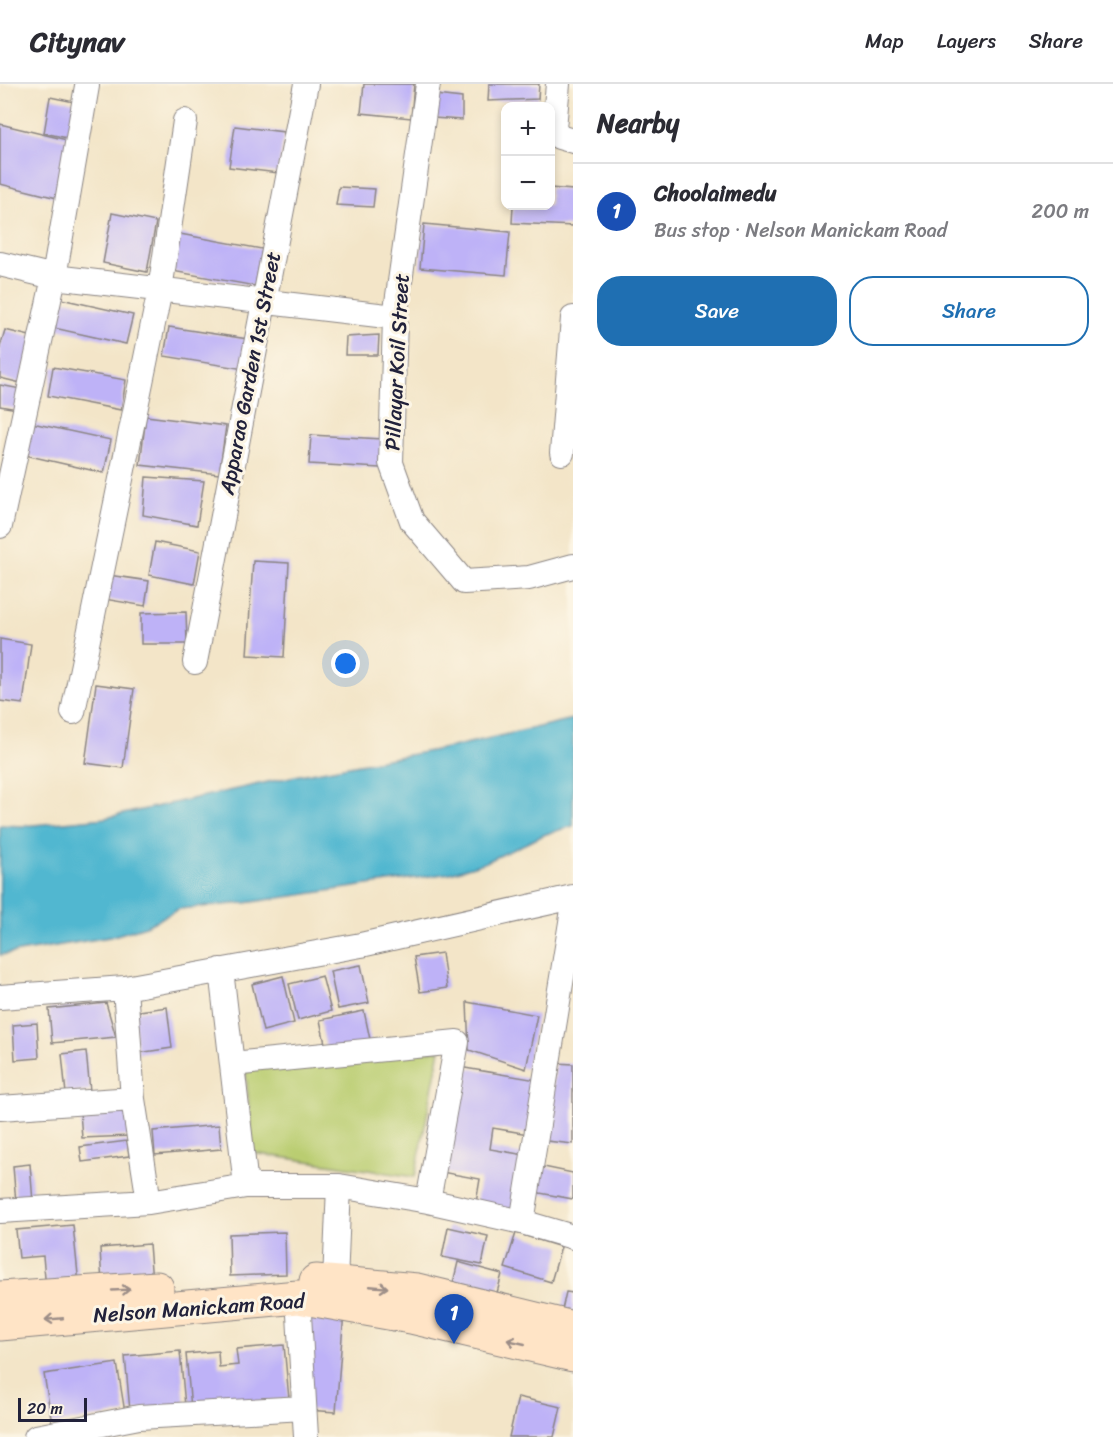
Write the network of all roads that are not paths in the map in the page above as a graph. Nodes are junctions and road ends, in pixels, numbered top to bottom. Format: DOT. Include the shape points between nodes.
graph roads {
  1 [pos="306,84"];
  2 [pos="428,84"];
  3 [pos="558,84"];
  4 [pos="87,86"];
  5 [pos="185,121"];
  6 [pos="563,134"];
  7 [pos="0,264"];
  8 [pos="54,277"];
  9 [pos="160,290"];
  10 [pos="264,302"];
  11 [pos="395,317"];
  12 [pos="573,318"];
  13 [pos="562,453"];
  14 [pos="0,526"];
  15 [pos="573,566"];
  16 [pos="195,662"];
  17 [pos="73,712"];
  18 [pos="573,897"];
  19 [pos="573,910"];
  20 [pos="221,970"];
  21 [pos="125,988"];
  22 [pos="0,998"];
  23 [pos="232,1064"];
  24 [pos="133,1099"];
  25 [pos="0,1108"];
  26 [pos="246,1186"];
  27 [pos="339,1186"];
  28 [pos="428,1201"];
  29 [pos="149,1202"];
  30 [pos="0,1211"];
  31 [pos="522,1222"];
  32 [pos="573,1237"];
  33 [pos="335,1282"];
  34 [pos="298,1297"];
  35 [pos="0,1298"];
  36 [pos="0,1324"];
  37 [pos="573,1328"];
  38 [pos="573,1355"];
  39 [pos="304,1408"];
  40 [pos="36,1437"];
  41 [pos="306,1437"];
  1 -- 10 [label="street, Apparao Garden 1st Street"];
  2 -- 11 [label="street, Pillayar Koil Street"];
  3 -- 6 [label="street"];
  4 -- 8 [label="street"];
  5 -- 9 [label="street"];
  7 -- 8 [label="street"];
  8 -- 9 [label="street"];
  8 -- 14 [label="street"];
  9 -- 10 [label="street"];
  9 -- 17 [label="street"];
  10 -- 11 [label="street"];
  10 -- 16 [label="street, Apparao Garden 1st Street"];
  11 -- 15 [label="street, Pillayar Koil Street" via="391,463 412,521 464,582 529,578"];
  12 -- 13 [label="street"];
  18 -- 20 [label="street" via="361,945"];
  19 -- 31 [label="street"];
  20 -- 21 [label="street"];
  20 -- 23 [label="street"];
  21 -- 22 [label="street"];
  21 -- 24 [label="street"];
  23 -- 26 [label="street"];
  23 -- 28 [label="street" via="457,1042"];
  24 -- 25 [label="street"];
  24 -- 29 [label="street"];
  26 -- 27 [label="street"];
  26 -- 29 [label="street"];
  27 -- 28 [label="street"];
  27 -- 33 [label="street"];
  28 -- 31 [label="street"];
  29 -- 30 [label="street"];
  31 -- 32 [label="street"];
  35 -- 33 [label="main road, Nelson Manickam Road, one-way" via="299,1279"];
  33 -- 37 [label="main road, Nelson Manickam Road, one-way" via="417,1290"];
  34 -- 36 [label="main road, Nelson Manickam Road, one-way"];
  38 -- 34 [label="main road, Nelson Manickam Road, one-way" via="411,1317"];
  34 -- 39 [label="street"];
  39 -- 40 [label="street" via="139,1417"];
  39 -- 41 [label="street"];
}
